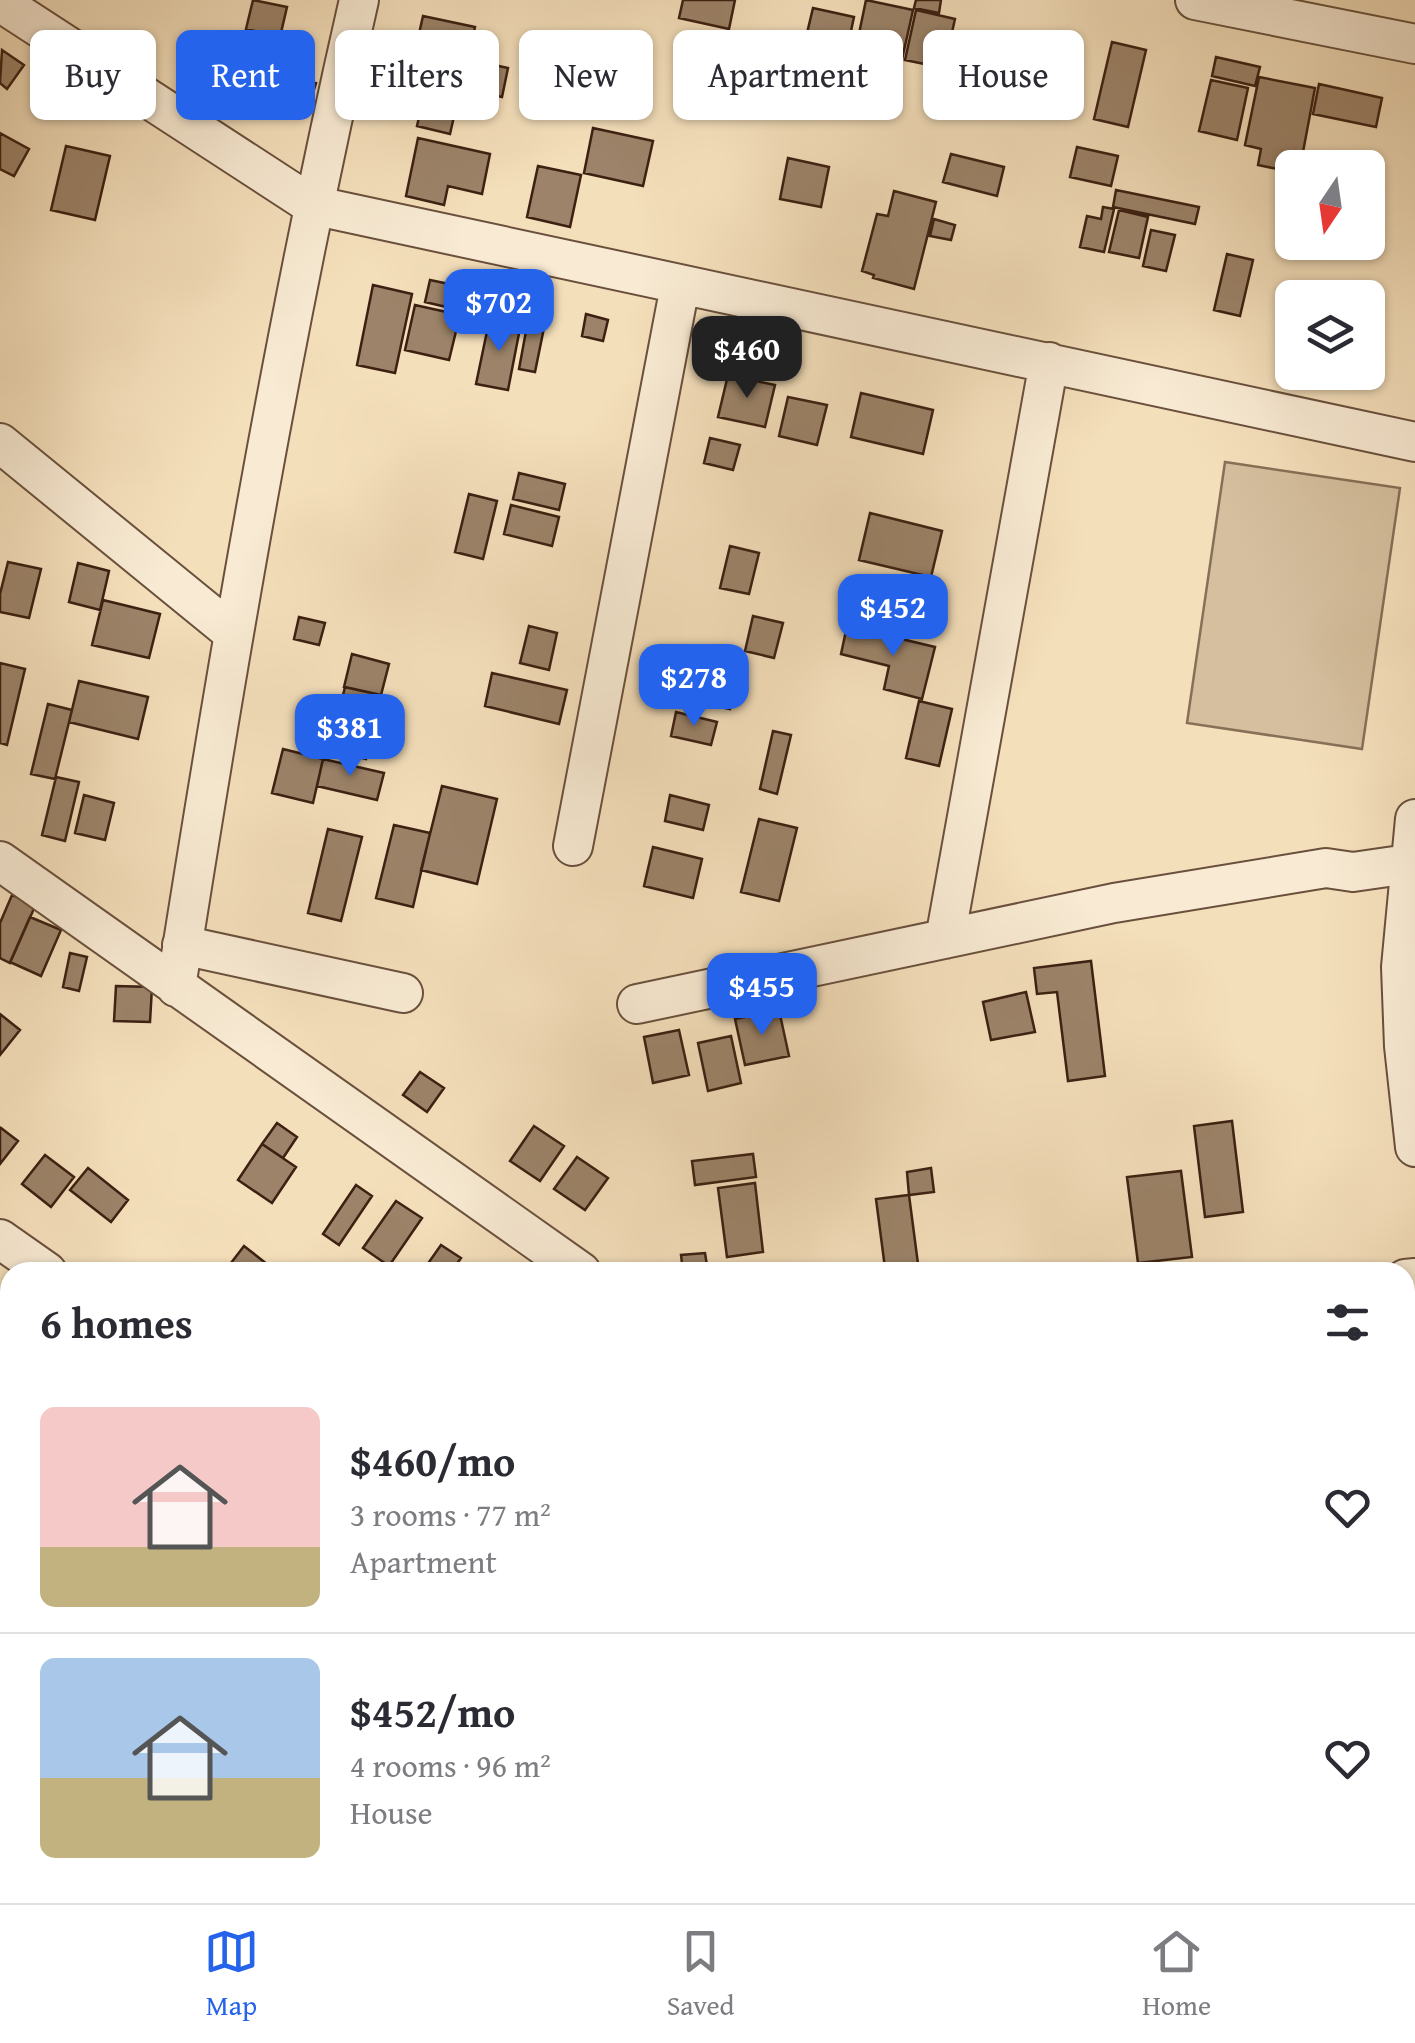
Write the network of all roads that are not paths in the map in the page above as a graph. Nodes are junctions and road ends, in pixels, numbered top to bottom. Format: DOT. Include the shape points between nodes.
graph roads {
  1 [pos="359,0"];
  2 [pos="1195,0"];
  3 [pos="0,2"];
  4 [pos="1415,44"];
  5 [pos="312,204"];
  6 [pos="680,286"];
  7 [pos="1048,362"];
  8 [pos="1415,442"];
  9 [pos="0,443"];
  10 [pos="233,633"];
  11 [pos="1415,819"];
  12 [pos="573,846"];
  13 [pos="0,861"];
  14 [pos="1413,863"];
  15 [pos="945,939"];
  16 [pos="182,945"];
  17 [pos="176,987"];
  18 [pos="403,993"];
  19 [pos="637,1004"];
  20 [pos="1415,1147"];
  21 [pos="0,1239"];
  22 [pos="33,1262"];
  23 [pos="567,1262"];
  1 -- 5 [label="street"];
  2 -- 4 [label="street"];
  3 -- 5 [label="street"];
  5 -- 6 [label="street"];
  5 -- 10 [label="street"];
  6 -- 7 [label="street"];
  6 -- 12 [label="street"];
  7 -- 8 [label="street"];
  7 -- 15 [label="street"];
  9 -- 10 [label="street"];
  10 -- 16 [label="street"];
  11 -- 14 [label="street"];
  13 -- 17 [label="street"];
  14 -- 15 [label="street" via="1353,872 1326,868"];
  14 -- 20 [label="street" via="1401,967"];
  15 -- 19 [label="street"];
  16 -- 17 [label="street"];
  16 -- 18 [label="street"];
  17 -- 23 [label="street"];
  21 -- 22 [label="street"];
}
